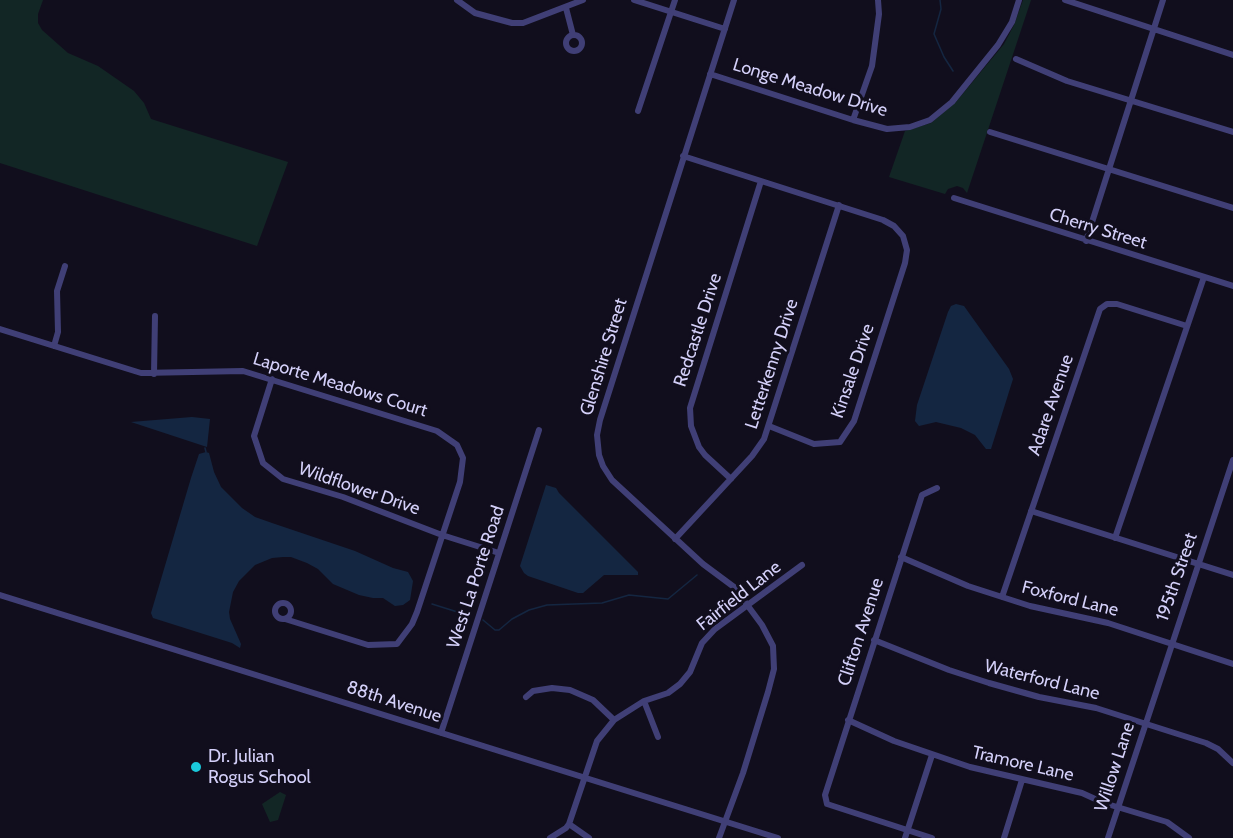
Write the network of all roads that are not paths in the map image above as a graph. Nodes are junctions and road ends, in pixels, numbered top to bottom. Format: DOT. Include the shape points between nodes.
graph roads {
  1 [pos="457,0"];
  2 [pos="583,0"];
  3 [pos="634,0"];
  4 [pos="675,0"];
  5 [pos="734,0"];
  6 [pos="878,0"];
  7 [pos="1019,0"];
  8 [pos="1065,0"];
  9 [pos="1163,0"];
  10 [pos="566,8"];
  11 [pos="671,12"];
  12 [pos="724,29"];
  13 [pos="1153,30"];
  14 [pos="573,34"];
  15 [pos="1233,55"];
  16 [pos="1016,59"];
  17 [pos="710,74"];
  18 [pos="1130,100"];
  19 [pos="638,111"];
  20 [pos="854,120"];
  21 [pos="990,132"];
  22 [pos="1233,132"];
  23 [pos="683,156"];
  24 [pos="1108,169"];
  25 [pos="761,181"];
  26 [pos="954,198"];
  27 [pos="839,205"];
  28 [pos="1233,208"];
  29 [pos="1086,241"];
  30 [pos="65,266"];
  31 [pos="1204,277"];
  32 [pos="1233,286"];
  33 [pos="154,316"];
  34 [pos="1187,326"];
  35 [pos="0,329"];
  36 [pos="54,346"];
  37 [pos="154,374"];
  38 [pos="272,379"];
  39 [pos="768,426"];
  40 [pos="539,430"];
  41 [pos="1233,460"];
  42 [pos="731,479"];
  43 [pos="1225,485"];
  44 [pos="1233,487"];
  45 [pos="937,488"];
  46 [pos="1031,511"];
  47 [pos="442,535"];
  48 [pos="1115,538"];
  49 [pos="675,539"];
  50 [pos="499,553"];
  51 [pos="901,557"];
  52 [pos="1198,564"];
  53 [pos="802,565"];
  54 [pos="1233,575"];
  55 [pos="0,595"];
  56 [pos="1002,597"];
  57 [pos="749,604"];
  58 [pos="285,619"];
  59 [pos="874,640"];
  60 [pos="1171,644"];
  61 [pos="1233,664"];
  62 [pos="526,697"];
  63 [pos="644,701"];
  64 [pos="1151,705"];
  65 [pos="614,720"];
  66 [pos="849,720"];
  67 [pos="1145,724"];
  68 [pos="441,733"];
  69 [pos="658,737"];
  70 [pos="932,755"];
  71 [pos="1233,763"];
  72 [pos="585,779"];
  73 [pos="1022,780"];
  74 [pos="1118,807"];
  75 [pos="725,821"];
  76 [pos="569,824"];
  77 [pos="908,830"];
  78 [pos="550,838"];
  79 [pos="589,838"];
  80 [pos="718,838"];
  81 [pos="778,838"];
  82 [pos="905,838"];
  83 [pos="932,838"];
  84 [pos="1004,838"];
  85 [pos="1108,838"];
  86 [pos="1189,838"];
  1 -- 10 [label="street" via="476,13 512,23"];
  2 -- 10 [label="street"];
  3 -- 11 [label="street"];
  4 -- 11 [label="street"];
  5 -- 12 [label="street, Glenshire Street"];
  6 -- 20 [label="street" via="872,66"];
  7 -- 20 [label="street, Longe Meadow Drive" via="998,45 952,102 930,120 887,129"];
  8 -- 13 [label="street"];
  9 -- 13 [label="street"];
  10 -- 14 [label="street"];
  11 -- 12 [label="street"];
  11 -- 19 [label="street"];
  12 -- 17 [label="street, Glenshire Street"];
  13 -- 15 [label="street"];
  13 -- 18 [label="street"];
  16 -- 18 [label="street" via="1067,81"];
  17 -- 20 [label="street, Longe Meadow Drive"];
  17 -- 23 [label="street, Glenshire Street"];
  18 -- 22 [label="street"];
  18 -- 24 [label="street"];
  21 -- 24 [label="street"];
  23 -- 25 [label="street"];
  23 -- 49 [label="street, Glenshire Street" via="597,435 599,455 612,480"];
  24 -- 28 [label="street"];
  24 -- 29 [label="street"];
  25 -- 27 [label="street"];
  25 -- 42 [label="street, Redcastle Drive" via="690,408 691,426 699,447"];
  26 -- 29 [label="street, Cherry Street"];
  27 -- 39 [label="street, Letterkenny Drive"];
  27 -- 39 [label="street, Kinsale Drive" via="894,226 903,236 905,263 854,421 840,442 814,444"];
  29 -- 31 [label="street, Cherry Street"];
  30 -- 36 [label="street" via="57,291 58,332"];
  31 -- 32 [label="street, Cherry Street"];
  31 -- 34 [label="street"];
  33 -- 37 [label="street"];
  34 -- 46 [label="street, Adare Avenue" via="1117,304 1100,309"];
  34 -- 48 [label="street"];
  35 -- 36 [label="street, Laporte Meadows Court"];
  36 -- 37 [label="street, Laporte Meadows Court"];
  37 -- 38 [label="street, Laporte Meadows Court" via="235,370"];
  38 -- 47 [label="street, Wildflower Drive" via="254,436 263,463 282,479 343,497"];
  38 -- 47 [label="street, Laporte Meadows Court" via="437,431 458,445 462,469"];
  39 -- 42 [label="street, Letterkenny Drive" via="761,444"];
  40 -- 50 [label="street, West La Porte Road"];
  41 -- 43 [label="street, 195th Street"];
  42 -- 49 [label="street, Letterkenny Drive"];
  43 -- 44 [label="street"];
  43 -- 52 [label="street, 195th Street"];
  45 -- 51 [label="street, Clifton Avenue" via="922,495"];
  46 -- 48 [label="street"];
  46 -- 56 [label="street, Adare Avenue"];
  47 -- 50 [label="street, Wildflower Drive"];
  47 -- 58 [label="street" via="417,612 397,644 368,645"];
  48 -- 52 [label="street"];
  49 -- 57 [label="street, Glenshire Street" via="731,584"];
  50 -- 68 [label="street, West La Porte Road"];
  51 -- 56 [label="street, Foxford Lane"];
  51 -- 59 [label="street, Clifton Avenue"];
  52 -- 54 [label="street"];
  52 -- 60 [label="street, 195th Street"];
  53 -- 57 [label="street, Fairfield Lane"];
  55 -- 68 [label="street, 88th Avenue"];
  56 -- 60 [label="street, Foxford Lane" via="1108,622"];
  57 -- 63 [label="street, Fairfield Lane" via="702,644 680,684 668,693"];
  57 -- 75 [label="street, Glenshire Street" via="773,646 774,669"];
  59 -- 66 [label="street, Clifton Avenue"];
  59 -- 67 [label="street, Waterford Lane" via="989,683 1096,708"];
  60 -- 61 [label="street, Foxford Lane"];
  60 -- 64 [label="street, 195th Street"];
  62 -- 65 [label="street" via="533,691 570,690 593,700"];
  63 -- 65 [label="street, Fairfield Lane"];
  63 -- 69 [label="street"];
  64 -- 67 [label="street, Willow Lane"];
  65 -- 72 [label="street, Fairfield Lane" via="597,741"];
  66 -- 70 [label="street, Tramore Lane"];
  66 -- 77 [label="street, Clifton Avenue" via="825,795 827,804"];
  67 -- 71 [label="street, Waterford Lane" via="1212,745"];
  67 -- 74 [label="street, Willow Lane"];
  68 -- 72 [label="street, 88th Avenue"];
  70 -- 73 [label="street, Tramore Lane"];
  70 -- 77 [label="street"];
  72 -- 75 [label="street, 88th Avenue"];
  72 -- 76 [label="street, Fairfield Lane"];
  73 -- 74 [label="street, Tramore Lane" via="1082,792"];
  73 -- 84 [label="street"];
  74 -- 85 [label="street, Willow Lane"];
  74 -- 86 [label="street, Tramore Lane" via="1167,822"];
  75 -- 80 [label="street, Glenshire Street"];
  75 -- 81 [label="street, 88th Avenue"];
  76 -- 78 [label="street"];
  76 -- 79 [label="street"];
  77 -- 82 [label="street"];
  77 -- 83 [label="street"];
}
